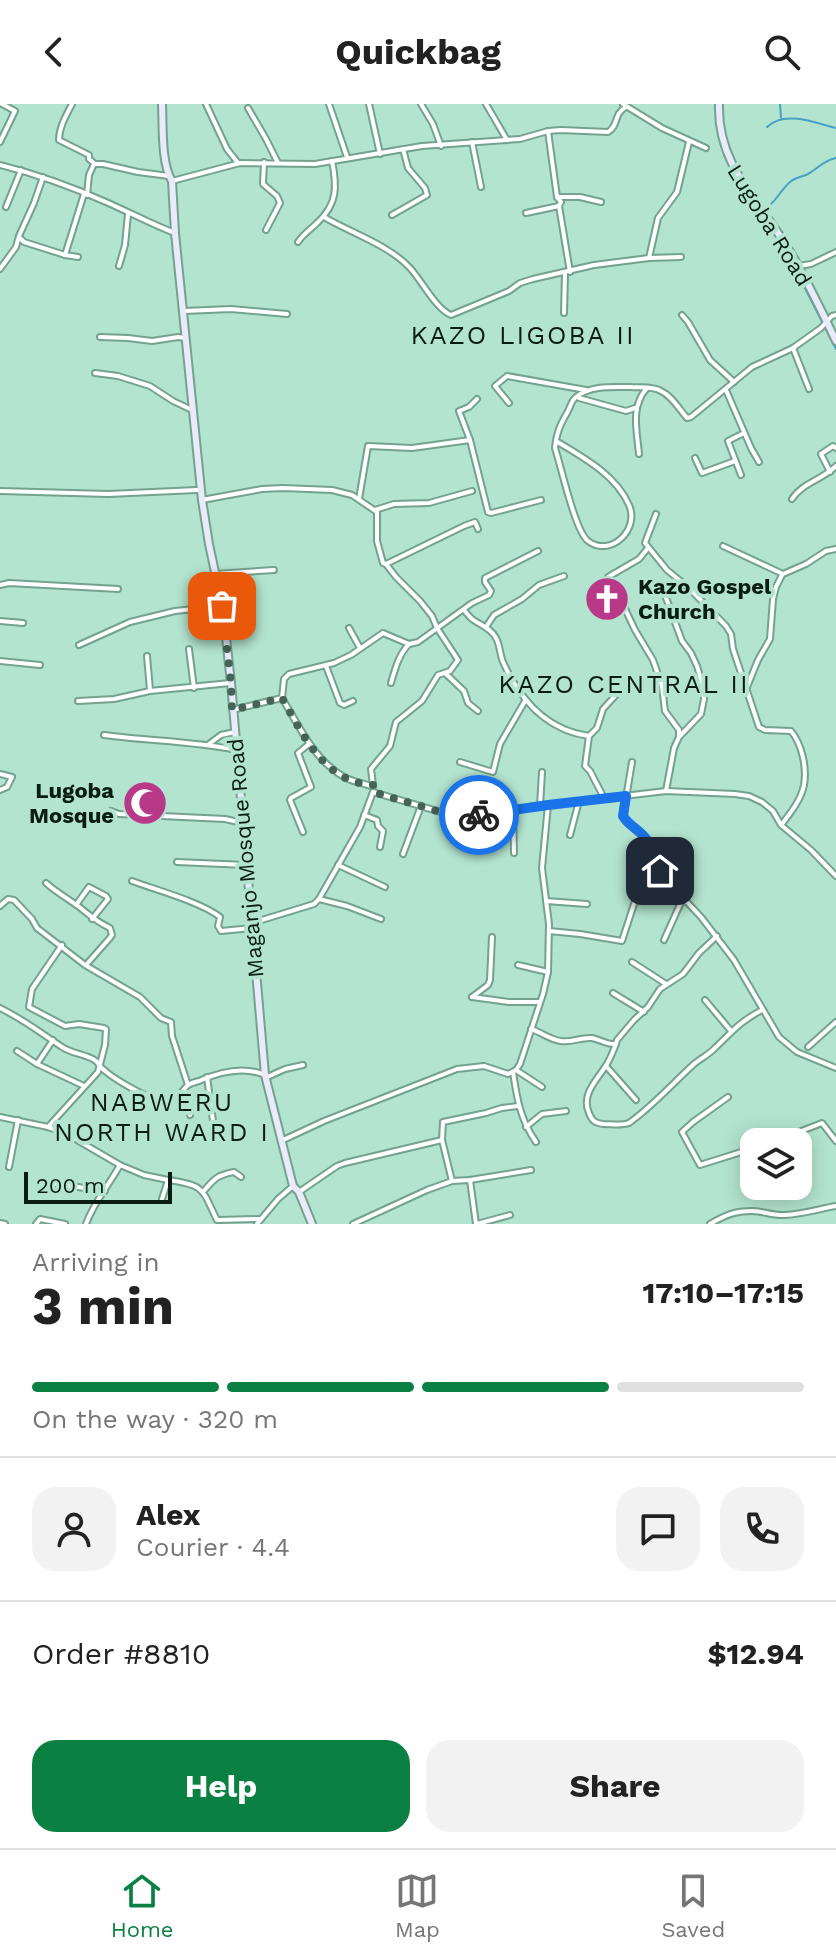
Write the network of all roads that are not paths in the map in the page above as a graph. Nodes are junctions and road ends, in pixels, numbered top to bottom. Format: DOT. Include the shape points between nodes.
graph roads {
  1 [pos="2,104"];
  2 [pos="72,104"];
  3 [pos="162,104"];
  4 [pos="206,104"];
  5 [pos="329,104"];
  6 [pos="369,104"];
  7 [pos="421,104"];
  8 [pos="486,104"];
  9 [pos="719,104"];
  10 [pos="624,105"];
  11 [pos="248,108"];
  12 [pos="548,131"];
  13 [pos="507,140"];
  14 [pos="0,142"];
  15 [pos="472,142"];
  16 [pos="689,142"];
  17 [pos="441,146"];
  18 [pos="706,148"];
  19 [pos="403,149"];
  20 [pos="380,154"];
  21 [pos="347,157"];
  22 [pos="332,161"];
  23 [pos="264,162"];
  24 [pos="238,163"];
  25 [pos="278,163"];
  26 [pos="96,164"];
  27 [pos="0,165"];
  28 [pos="21,170"];
  29 [pos="43,177"];
  30 [pos="170,179"];
  31 [pos="481,187"];
  32 [pos="86,195"];
  33 [pos="557,197"];
  34 [pos="601,202"];
  35 [pos="559,206"];
  36 [pos="6,207"];
  37 [pos="526,213"];
  38 [pos="128,214"];
  39 [pos="392,215"];
  40 [pos="324,217"];
  41 [pos="266,230"];
  42 [pos="175,233"];
  43 [pos="19,236"];
  44 [pos="298,242"];
  45 [pos="836,252"];
  46 [pos="65,255"];
  47 [pos="78,257"];
  48 [pos="681,257"];
  49 [pos="649,258"];
  50 [pos="119,266"];
  51 [pos="798,266"];
  52 [pos="0,269"];
  53 [pos="568,272"];
  54 [pos="184,311"];
  55 [pos="564,313"];
  56 [pos="287,314"];
  57 [pos="682,315"];
  58 [pos="836,315"];
  59 [pos="827,324"];
  60 [pos="100,337"];
  61 [pos="187,338"];
  62 [pos="835,338"];
  63 [pos="793,348"];
  64 [pos="95,373"];
  65 [pos="734,382"];
  66 [pos="647,388"];
  67 [pos="809,389"];
  68 [pos="589,390"];
  69 [pos="726,390"];
  70 [pos="576,397"];
  71 [pos="477,399"];
  72 [pos="509,403"];
  73 [pos="635,408"];
  74 [pos="194,411"];
  75 [pos="744,433"];
  76 [pos="470,440"];
  77 [pos="556,441"];
  78 [pos="836,448"];
  79 [pos="639,454"];
  80 [pos="695,458"];
  81 [pos="735,461"];
  82 [pos="759,462"];
  83 [pos="836,466"];
  84 [pos="830,472"];
  85 [pos="741,475"];
  86 [pos="197,490"];
  87 [pos="0,491"];
  88 [pos="472,491"];
  89 [pos="359,499"];
  90 [pos="792,499"];
  91 [pos="202,500"];
  92 [pos="541,500"];
  93 [pos="375,510"];
  94 [pos="656,514"];
  95 [pos="478,529"];
  96 [pos="723,546"];
  97 [pos="648,548"];
  98 [pos="836,549"];
  99 [pos="538,551"];
  100 [pos="386,564"];
  101 [pos="274,570"];
  102 [pos="215,574"];
  103 [pos="783,574"];
  104 [pos="564,576"];
  105 [pos="0,585"];
  106 [pos="118,589"];
  107 [pos="665,595"];
  108 [pos="222,606"];
  109 [pos="464,610"];
  110 [pos="0,621"];
  111 [pos="23,623"];
  112 [pos="486,627"];
  113 [pos="349,628"];
  114 [pos="437,628"];
  115 [pos="409,644"];
  116 [pos="79,645"];
  117 [pos="360,648"];
  118 [pos="189,649"];
  119 [pos="147,656"];
  120 [pos="0,661"];
  121 [pos="40,665"];
  122 [pos="326,666"];
  123 [pos="445,673"];
  124 [pos="231,683"];
  125 [pos="391,683"];
  126 [pos="194,688"];
  127 [pos="746,689"];
  128 [pos="150,691"];
  129 [pos="616,695"];
  130 [pos="282,698"];
  131 [pos="526,700"];
  132 [pos="78,701"];
  133 [pos="353,701"];
  134 [pos="232,710"];
  135 [pos="478,711"];
  136 [pos="235,732"];
  137 [pos="104,735"];
  138 [pos="589,736"];
  139 [pos="679,737"];
  140 [pos="209,744"];
  141 [pos="309,744"];
  142 [pos="236,750"];
  143 [pos="460,762"];
  144 [pos="632,762"];
  145 [pos="542,772"];
  146 [pos="0,774"];
  147 [pos="373,788"];
  148 [pos="0,790"];
  149 [pos="666,791"];
  150 [pos="626,796"];
  151 [pos="604,798"];
  152 [pos="579,801"];
  153 [pos="548,805"];
  154 [pos="421,806"];
  155 [pos="540,806"];
  156 [pos="513,810"];
  157 [pos="111,811"];
  158 [pos="364,815"];
  159 [pos="243,823"];
  160 [pos="781,825"];
  161 [pos="303,832"];
  162 [pos="570,835"];
  163 [pos="380,847"];
  164 [pos="514,853"];
  165 [pos="403,854"];
  166 [pos="177,862"];
  167 [pos="246,865"];
  168 [pos="338,865"];
  169 [pos="658,866"];
  170 [pos="836,876"];
  171 [pos="132,881"];
  172 [pos="46,883"];
  173 [pos="385,887"];
  174 [pos="319,899"];
  175 [pos="682,900"];
  176 [pos="546,901"];
  177 [pos="587,904"];
  178 [pos="76,905"];
  179 [pos="0,906"];
  180 [pos="92,919"];
  181 [pos="381,919"];
  182 [pos="252,925"];
  183 [pos="549,931"];
  184 [pos="717,936"];
  185 [pos="492,937"];
  186 [pos="664,940"];
  187 [pos="62,945"];
  188 [pos="632,962"];
  189 [pos="85,965"];
  190 [pos="518,965"];
  191 [pos="548,972"];
  192 [pos="666,984"];
  193 [pos="613,993"];
  194 [pos="705,1000"];
  195 [pos="541,1002"];
  196 [pos="0,1008"];
  197 [pos="762,1010"];
  198 [pos="644,1012"];
  199 [pos="836,1022"];
  200 [pos="531,1029"];
  201 [pos="731,1031"];
  202 [pos="53,1040"];
  203 [pos="616,1044"];
  204 [pos="808,1047"];
  205 [pos="17,1051"];
  206 [pos="37,1064"];
  207 [pos="303,1065"];
  208 [pos="606,1066"];
  209 [pos="100,1067"];
  210 [pos="836,1068"];
  211 [pos="514,1071"];
  212 [pos="265,1076"];
  213 [pos="207,1077"];
  214 [pos="188,1085"];
  215 [pos="84,1086"];
  216 [pos="542,1087"];
  217 [pos="182,1094"];
  218 [pos="728,1097"];
  219 [pos="636,1100"];
  220 [pos="518,1106"];
  221 [pos="566,1111"];
  222 [pos="190,1115"];
  223 [pos="0,1117"];
  224 [pos="18,1120"];
  225 [pos="213,1121"];
  226 [pos="48,1127"];
  227 [pos="526,1127"];
  228 [pos="808,1128"];
  229 [pos="442,1140"];
  230 [pos="281,1141"];
  231 [pos="836,1141"];
  232 [pos="536,1142"];
  233 [pos="740,1152"];
  234 [pos="120,1165"];
  235 [pos="9,1167"];
  236 [pos="531,1170"];
  237 [pos="241,1177"];
  238 [pos="168,1180"];
  239 [pos="470,1180"];
  240 [pos="452,1181"];
  241 [pos="51,1183"];
  242 [pos="296,1189"];
  243 [pos="105,1191"];
  244 [pos="203,1192"];
  245 [pos="162,1199"];
  246 [pos="836,1206"];
  247 [pos="510,1215"];
  248 [pos="259,1221"];
  249 [pos="36,1224"];
  250 [pos="65,1224"];
  251 [pos="86,1224"];
  252 [pos="312,1224"];
  253 [pos="353,1224"];
  254 [pos="477,1224"];
  255 [pos="710,1224"];
  1 -- 14 [label="street" via="15,111"];
  2 -- 26 [label="street" via="59,140"];
  3 -- 30 [label="street, Maganjo Mosque Road"];
  4 -- 24 [label="street"];
  5 -- 21 [label="street"];
  6 -- 20 [label="street"];
  7 -- 17 [label="street"];
  8 -- 13 [label="street"];
  9 -- 51 [label="street, Lugoba Road" via="724,144 736,175"];
  10 -- 12 [label="street" via="608,132"];
  10 -- 16 [label="street"];
  11 -- 25 [label="street"];
  12 -- 13 [label="street"];
  12 -- 33 [label="street"];
  13 -- 15 [label="street"];
  15 -- 17 [label="street"];
  15 -- 31 [label="street"];
  16 -- 18 [label="street"];
  16 -- 49 [label="street" via="677,192 658,218"];
  17 -- 19 [label="street"];
  19 -- 20 [label="street"];
  19 -- 39 [label="street" via="408,168 427,195"];
  20 -- 21 [label="street"];
  21 -- 22 [label="street"];
  22 -- 25 [label="street"];
  22 -- 40 [label="street" via="336,192"];
  23 -- 24 [label="street"];
  23 -- 25 [label="street"];
  23 -- 41 [label="street" via="263,184 280,203"];
  24 -- 30 [label="street"];
  26 -- 30 [label="street"];
  26 -- 32 [label="street"];
  27 -- 28 [label="street"];
  28 -- 29 [label="street"];
  28 -- 36 [label="street"];
  29 -- 32 [label="street"];
  29 -- 43 [label="street"];
  30 -- 42 [label="street, Maganjo Mosque Road"];
  32 -- 38 [label="street"];
  32 -- 46 [label="street"];
  33 -- 34 [label="street"];
  33 -- 35 [label="street"];
  35 -- 37 [label="street"];
  35 -- 53 [label="street"];
  38 -- 42 [label="street"];
  38 -- 50 [label="street"];
  40 -- 44 [label="street"];
  40 -- 53 [label="street" via="400,258 447,315 520,283"];
  42 -- 54 [label="street, Maganjo Mosque Road"];
  43 -- 46 [label="street"];
  43 -- 52 [label="street"];
  45 -- 51 [label="street"];
  46 -- 47 [label="street"];
  48 -- 49 [label="street"];
  49 -- 53 [label="street"];
  51 -- 59 [label="street, Lugoba Road"];
  53 -- 55 [label="street"];
  54 -- 56 [label="street"];
  54 -- 61 [label="street, Maganjo Mosque Road"];
  57 -- 65 [label="street" via="710,360"];
  58 -- 59 [label="street"];
  59 -- 62 [label="street, Lugoba Road"];
  59 -- 63 [label="street"];
  60 -- 61 [label="street"];
  61 -- 74 [label="street, Maganjo Mosque Road"];
  63 -- 65 [label="street" via="755,365"];
  63 -- 67 [label="street"];
  64 -- 74 [label="street" via="150,386"];
  65 -- 69 [label="street"];
  66 -- 68 [label="street"];
  66 -- 69 [label="street" via="661,390 687,418"];
  66 -- 73 [label="street"];
  68 -- 70 [label="street"];
  68 -- 72 [label="street" via="511,375 495,386"];
  69 -- 75 [label="street"];
  70 -- 73 [label="street" via="626,411"];
  70 -- 77 [label="street"];
  71 -- 76 [label="street" via="459,411"];
  73 -- 79 [label="street"];
  74 -- 91 [label="street, Maganjo Mosque Road"];
  75 -- 81 [label="street" via="728,440"];
  75 -- 82 [label="street"];
  76 -- 89 [label="street" via="412,448 368,446"];
  76 -- 92 [label="street" via="488,512"];
  77 -- 77 [label="street" via="583,535 599,546 624,537 632,522 625,497 602,471"];
  78 -- 84 [label="street" via="821,454"];
  80 -- 81 [label="street" via="702,473"];
  81 -- 85 [label="street"];
  83 -- 84 [label="street"];
  84 -- 90 [label="street"];
  86 -- 87 [label="street"];
  88 -- 93 [label="street"];
  89 -- 91 [label="street" via="345,492 283,488"];
  89 -- 93 [label="street"];
  91 -- 102 [label="street, Maganjo Mosque Road"];
  93 -- 100 [label="street" via="379,551"];
  94 -- 97 [label="street" via="645,543"];
  95 -- 100 [label="street" via="475,522 464,526"];
  96 -- 103 [label="street"];
  97 -- 127 [label="street" via="724,622"];
  97 -- 139 [label="street" via="607,580 653,660 665,711"];
  98 -- 103 [label="street"];
  99 -- 109 [label="street" via="485,578 489,595"];
  100 -- 114 [label="street"];
  101 -- 102 [label="street"];
  102 -- 108 [label="street, Maganjo Mosque Road"];
  103 -- 127 [label="street" via="773,599 770,639"];
  104 -- 112 [label="street" via="539,585 494,615"];
  105 -- 106 [label="street"];
  107 -- 139 [label="street" via="703,686 701,714"];
  108 -- 116 [label="street" via="130,622"];
  108 -- 124 [label="street, Maganjo Mosque Road"];
  109 -- 112 [label="street"];
  109 -- 114 [label="street"];
  110 -- 111 [label="street"];
  112 -- 131 [label="street"];
  113 -- 117 [label="street"];
  114 -- 115 [label="street"];
  114 -- 123 [label="street" via="458,660"];
  115 -- 117 [label="street" via="385,633"];
  115 -- 125 [label="street"];
  117 -- 122 [label="street"];
  118 -- 126 [label="street"];
  119 -- 128 [label="street"];
  120 -- 121 [label="street"];
  122 -- 130 [label="street" via="289,674"];
  122 -- 133 [label="street" via="340,703"];
  123 -- 135 [label="street"];
  123 -- 147 [label="street" via="396,722 390,746 371,769"];
  124 -- 126 [label="street"];
  124 -- 134 [label="street, Maganjo Mosque Road"];
  126 -- 128 [label="street"];
  127 -- 160 [label="street" via="759,727 791,731 803,758 804,784"];
  128 -- 132 [label="street"];
  129 -- 138 [label="street"];
  130 -- 134 [label="street"];
  130 -- 141 [label="street"];
  131 -- 138 [label="street" via="557,727"];
  131 -- 143 [label="street" via="500,744 493,772"];
  134 -- 136 [label="street, Maganjo Mosque Road"];
  136 -- 140 [label="street"];
  136 -- 142 [label="street, Maganjo Mosque Road"];
  137 -- 140 [label="street"];
  138 -- 151 [label="street" via="585,766"];
  139 -- 149 [label="street"];
  140 -- 142 [label="street"];
  141 -- 147 [label="street" via="328,767"];
  141 -- 161 [label="street" via="298,753 311,787 290,800"];
  142 -- 159 [label="street, Maganjo Mosque Road"];
  144 -- 150 [label="street"];
  145 -- 155 [label="street"];
  146 -- 148 [label="street" via="12,777"];
  147 -- 154 [label="street"];
  147 -- 158 [label="street"];
  149 -- 150 [label="street"];
  149 -- 160 [label="street" via="749,796 773,811"];
  150 -- 151 [label="street"];
  150 -- 169 [label="street" via="623,816 646,839"];
  151 -- 152 [label="street"];
  152 -- 153 [label="street"];
  152 -- 162 [label="street"];
  153 -- 155 [label="street"];
  153 -- 176 [label="street" via="542,868"];
  154 -- 156 [label="street" via="456,815"];
  154 -- 165 [label="street"];
  155 -- 156 [label="street"];
  156 -- 164 [label="street"];
  157 -- 159 [label="street"];
  158 -- 163 [label="street" via="377,820 383,831"];
  158 -- 168 [label="street"];
  159 -- 167 [label="street, Maganjo Mosque Road"];
  160 -- 170 [label="street"];
  166 -- 167 [label="street"];
  167 -- 182 [label="street, Maganjo Mosque Road"];
  168 -- 173 [label="street"];
  168 -- 174 [label="street"];
  169 -- 175 [label="street"];
  169 -- 183 [label="street" via="634,904 622,941"];
  171 -- 182 [label="street" via="216,913 221,931"];
  172 -- 178 [label="street"];
  174 -- 181 [label="street"];
  174 -- 182 [label="street"];
  175 -- 184 [label="street"];
  175 -- 186 [label="street"];
  176 -- 177 [label="street"];
  176 -- 183 [label="street"];
  178 -- 180 [label="street"];
  178 -- 180 [label="street" via="89,887 106,896"];
  179 -- 187 [label="street" via="14,900 37,928"];
  180 -- 189 [label="street" via="110,928 112,935"];
  182 -- 212 [label="street, Maganjo Mosque Road"];
  183 -- 191 [label="street"];
  184 -- 192 [label="street" via="683,974"];
  184 -- 197 [label="street"];
  185 -- 195 [label="street" via="490,980 473,999"];
  187 -- 189 [label="street"];
  187 -- 209 [label="street" via="32,989 29,1007 67,1027 106,1029"];
  188 -- 192 [label="street"];
  189 -- 214 [label="street" via="171,1022"];
  190 -- 191 [label="street"];
  191 -- 195 [label="street"];
  192 -- 198 [label="street"];
  193 -- 198 [label="street"];
  194 -- 201 [label="street"];
  195 -- 200 [label="street"];
  196 -- 202 [label="street"];
  197 -- 201 [label="street"];
  197 -- 210 [label="street" via="790,1048"];
  198 -- 203 [label="street"];
  199 -- 204 [label="street"];
  200 -- 203 [label="street" via="560,1041 583,1038"];
  200 -- 211 [label="street"];
  201 -- 208 [label="street" via="624,1125 597,1123 586,1107 592,1085"];
  202 -- 206 [label="street"];
  202 -- 209 [label="street"];
  203 -- 208 [label="street"];
  205 -- 206 [label="street"];
  206 -- 215 [label="street"];
  207 -- 212 [label="street"];
  208 -- 219 [label="street"];
  209 -- 215 [label="street"];
  209 -- 217 [label="street" via="152,1098 168,1101"];
  211 -- 216 [label="street"];
  211 -- 220 [label="street"];
  211 -- 230 [label="street" via="457,1069"];
  212 -- 213 [label="street" via="243,1070"];
  212 -- 230 [label="street, Maganjo Mosque Road"];
  213 -- 214 [label="street"];
  213 -- 225 [label="street"];
  214 -- 217 [label="street"];
  215 -- 226 [label="street"];
  217 -- 222 [label="street"];
  218 -- 233 [label="street" via="682,1132 700,1165"];
  220 -- 227 [label="street"];
  220 -- 229 [label="street" via="444,1121"];
  221 -- 227 [label="street" via="542,1114"];
  223 -- 224 [label="street"];
  224 -- 226 [label="street"];
  224 -- 235 [label="street"];
  226 -- 234 [label="street"];
  227 -- 232 [label="street"];
  228 -- 231 [label="street" via="821,1123"];
  229 -- 240 [label="street"];
  229 -- 242 [label="street" via="345,1163"];
  230 -- 242 [label="street, Maganjo Mosque Road"];
  234 -- 238 [label="street"];
  234 -- 243 [label="street"];
  236 -- 239 [label="street"];
  237 -- 244 [label="street" via="234,1172 216,1176"];
  238 -- 244 [label="street"];
  238 -- 245 [label="street"];
  239 -- 240 [label="street"];
  239 -- 254 [label="street"];
  240 -- 253 [label="street"];
  241 -- 243 [label="street"];
  242 -- 248 [label="street" via="278,1199"];
  242 -- 252 [label="street, Maganjo Mosque Road"];
  243 -- 251 [label="street"];
  244 -- 248 [label="street" via="216,1219"];
  246 -- 255 [label="street" via="788,1215 728,1213"];
  247 -- 254 [label="street"];
  249 -- 250 [label="street" via="40,1219"];
}
